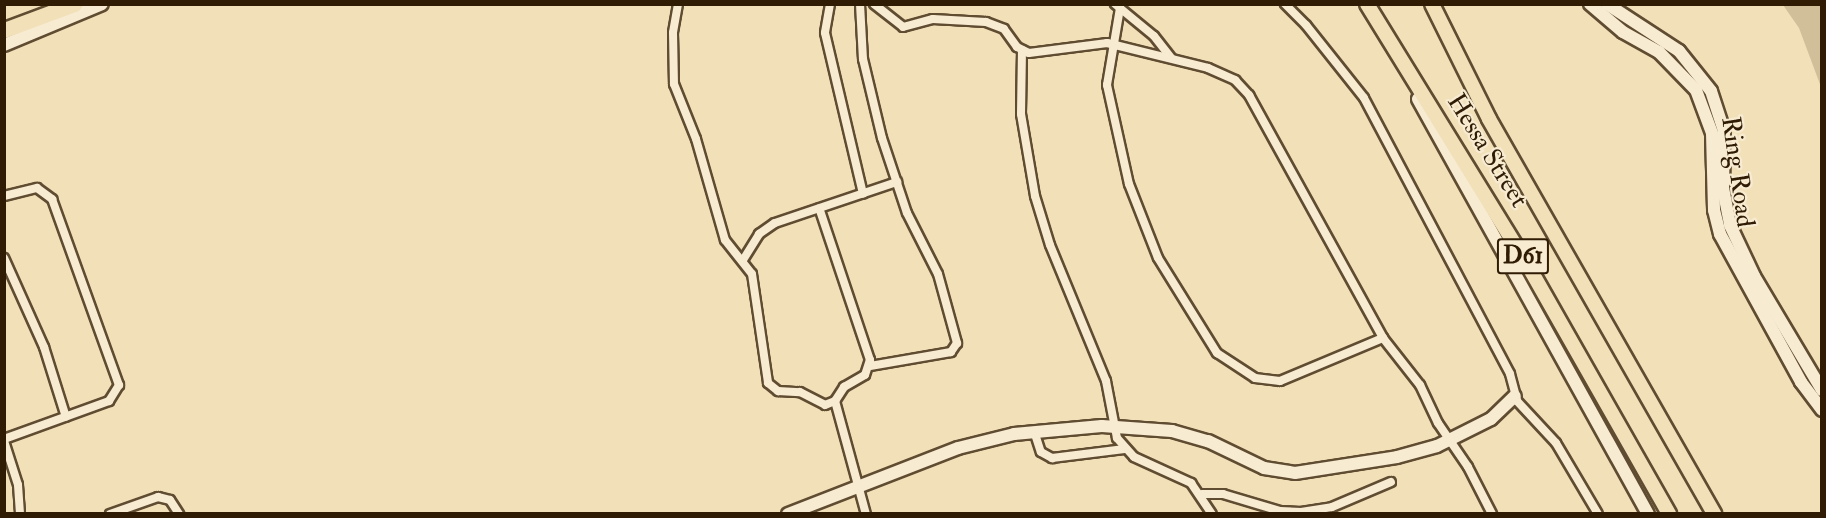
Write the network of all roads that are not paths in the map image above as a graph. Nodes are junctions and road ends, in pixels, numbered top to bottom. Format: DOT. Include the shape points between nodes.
graph roads {
  1 [pos="74,4"];
  2 [pos="102,4"];
  3 [pos="678,4"];
  4 [pos="830,4"];
  5 [pos="860,4"];
  6 [pos="874,4"];
  7 [pos="1285,4"];
  8 [pos="1432,4"];
  9 [pos="1590,4"];
  10 [pos="1607,4"];
  11 [pos="1118,6"];
  12 [pos="1369,7"];
  13 [pos="4,30"];
  14 [pos="1113,44"];
  15 [pos="4,45"];
  16 [pos="1022,50"];
  17 [pos="1171,58"];
  18 [pos="897,182"];
  19 [pos="863,194"];
  20 [pos="4,196"];
  21 [pos="819,208"];
  22 [pos="4,258"];
  23 [pos="743,260"];
  24 [pos="1383,338"];
  25 [pos="870,366"];
  26 [pos="1821,390"];
  27 [pos="1515,396"];
  28 [pos="835,401"];
  29 [pos="1821,410"];
  30 [pos="66,417"];
  31 [pos="1113,426"];
  32 [pos="1034,431"];
  33 [pos="4,440"];
  34 [pos="1448,440"];
  35 [pos="1124,449"];
  36 [pos="1390,482"];
  37 [pos="860,489"];
  38 [pos="1202,494"];
  39 [pos="1713,511"];
  40 [pos="20,513"];
  41 [pos="110,513"];
  42 [pos="179,513"];
  43 [pos="788,513"];
  44 [pos="866,513"];
  45 [pos="1212,513"];
  46 [pos="1492,513"];
  47 [pos="1598,513"];
  48 [pos="1648,513"];
  49 [pos="1669,513"];
  1 -- 13 [label="highway"];
  2 -- 15 [label="street"];
  3 -- 23 [label="street" via="673,33 674,84 696,139 725,240"];
  4 -- 19 [label="street" via="825,33"];
  5 -- 18 [label="street" via="866,75"];
  6 -- 16 [label="street" via="903,27 933,19 986,22 1004,29"];
  7 -- 27 [label="street" via="1364,98 1510,374"];
  8 -- 39 [label="main road, Hessa Street / D61" via="1495,130"];
  9 -- 29 [label="street, Ring Road" via="1614,26 1659,52 1699,96 1712,133 1713,199 1720,234 1801,382"];
  10 -- 26 [label="street, Ring Road" via="1678,51 1711,91 1724,131 1724,188 1730,225 1754,276"];
  11 -- 14 [label="street"];
  11 -- 17 [label="street" via="1154,36"];
  12 -- 48 [label="street" via="1384,43"];
  12 -- 49 [label="main road, Hessa Street / D61" via="1530,269"];
  14 -- 16 [label="street" via="1095,43 1035,54"];
  14 -- 17 [label="street"];
  14 -- 24 [label="street" via="1108,92 1137,210 1170,281 1221,358 1255,378 1280,381"];
  16 -- 31 [label="street" via="1021,114 1035,196 1050,245 1106,381"];
  17 -- 24 [label="street" via="1227,75 1249,95"];
  18 -- 19 [label="street"];
  18 -- 25 [label="street" via="910,219 938,274 957,346 951,352"];
  19 -- 21 [label="street"];
  20 -- 30 [label="street" via="37,188 52,199 118,380 116,394 109,401"];
  21 -- 23 [label="street" via="764,229"];
  21 -- 25 [label="street"];
  22 -- 30 [label="street" via="44,347"];
  23 -- 28 [label="street" via="753,279 770,386 778,391 805,394 822,405"];
  24 -- 34 [label="street" via="1420,384"];
  25 -- 28 [label="street" via="862,378 843,387"];
  27 -- 34 [label="street" via="1491,419"];
  27 -- 47 [label="street" via="1556,443"];
  28 -- 37 [label="street"];
  30 -- 33 [label="street"];
  31 -- 32 [label="street"];
  31 -- 34 [label="street" via="1184,434 1254,465 1285,472 1397,457"];
  31 -- 35 [label="street"];
  32 -- 35 [label="street" via="1041,452 1052,458"];
  32 -- 37 [label="street" via="975,442"];
  33 -- 40 [label="street" via="18,485"];
  34 -- 46 [label="street" via="1468,467"];
  35 -- 38 [label="street" via="1139,460 1178,474"];
  36 -- 38 [label="street" via="1332,507 1301,512 1280,511 1223,494"];
  37 -- 43 [label="street"];
  37 -- 44 [label="street"];
  38 -- 45 [label="street"];
  41 -- 42 [label="street" via="158,497 170,500"];
}
